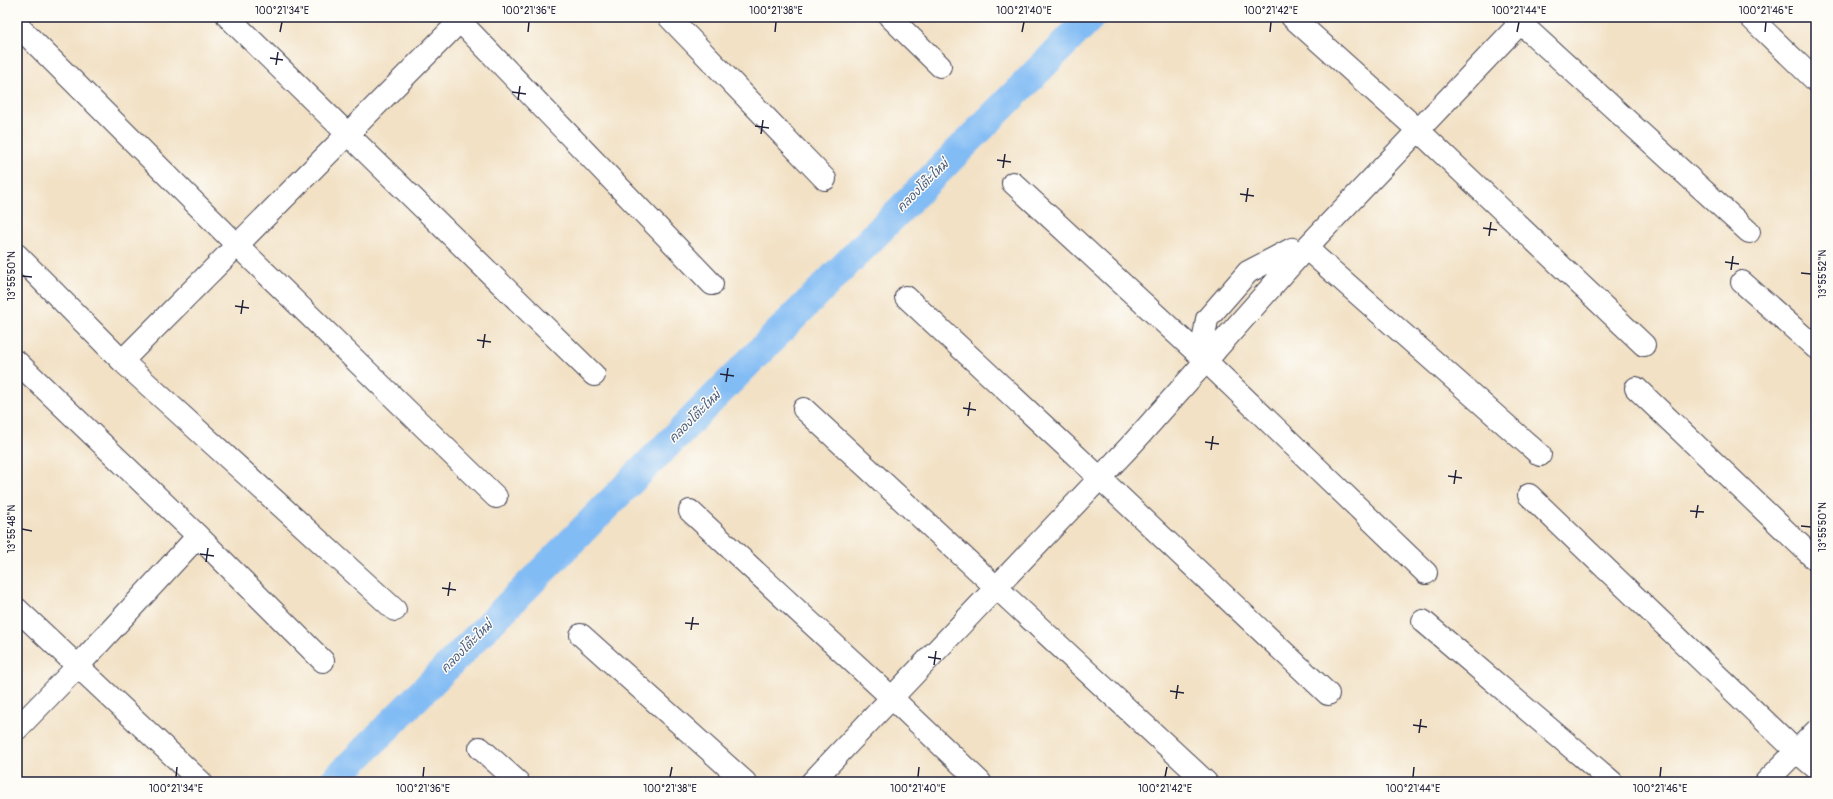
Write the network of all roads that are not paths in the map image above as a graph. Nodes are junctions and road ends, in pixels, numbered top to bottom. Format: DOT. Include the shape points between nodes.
graph roads {
  1 [pos="228,17"];
  2 [pos="669,17"];
  3 [pos="890,17"];
  4 [pos="1292,17"];
  5 [pos="1750,17"];
  6 [pos="460,18"];
  7 [pos="1520,19"];
  8 [pos="17,25"];
  9 [pos="940,66"];
  10 [pos="1816,81"];
  11 [pos="1418,130"];
  12 [pos="346,134"];
  13 [pos="825,179"];
  14 [pos="1013,183"];
  15 [pos="1749,232"];
  16 [pos="237,246"];
  17 [pos="1303,251"];
  18 [pos="17,255"];
  19 [pos="1742,282"];
  20 [pos="712,284"];
  21 [pos="906,297"];
  22 [pos="1644,345"];
  23 [pos="1816,348"];
  24 [pos="1210,356"];
  25 [pos="122,360"];
  26 [pos="17,362"];
  27 [pos="594,374"];
  28 [pos="1636,388"];
  29 [pos="804,409"];
  30 [pos="1540,455"];
  31 [pos="1100,478"];
  32 [pos="1529,495"];
  33 [pos="496,497"];
  34 [pos="690,511"];
  35 [pos="198,536"];
  36 [pos="1816,560"];
  37 [pos="1426,573"];
  38 [pos="997,587"];
  39 [pos="17,609"];
  40 [pos="395,610"];
  41 [pos="1423,621"];
  42 [pos="581,635"];
  43 [pos="323,662"];
  44 [pos="77,667"];
  45 [pos="1328,694"];
  46 [pos="892,698"];
  47 [pos="17,729"];
  48 [pos="1816,731"];
  49 [pos="480,748"];
  50 [pos="1796,751"];
  51 [pos="1816,768"];
  52 [pos="200,782"];
  53 [pos="518,782"];
  54 [pos="745,782"];
  55 [pos="812,782"];
  56 [pos="980,782"];
  57 [pos="1206,782"];
  58 [pos="1612,782"];
  59 [pos="1766,782"];
  1 -- 12 [label="street"];
  2 -- 13 [label="street"];
  3 -- 9 [label="street"];
  4 -- 11 [label="street"];
  5 -- 10 [label="street"];
  6 -- 12 [label="street"];
  6 -- 20 [label="street"];
  7 -- 11 [label="street"];
  7 -- 15 [label="street"];
  8 -- 16 [label="street"];
  11 -- 17 [label="street"];
  11 -- 22 [label="street"];
  12 -- 16 [label="street"];
  12 -- 27 [label="street"];
  14 -- 24 [label="street"];
  16 -- 25 [label="street"];
  16 -- 33 [label="street"];
  17 -- 24 [label="street"];
  17 -- 30 [label="street"];
  18 -- 25 [label="street"];
  19 -- 23 [label="street"];
  21 -- 31 [label="street"];
  24 -- 31 [label="street"];
  24 -- 37 [label="street"];
  25 -- 40 [label="street"];
  26 -- 35 [label="street"];
  28 -- 36 [label="street"];
  29 -- 38 [label="street"];
  31 -- 38 [label="street"];
  31 -- 45 [label="street"];
  32 -- 50 [label="street"];
  34 -- 46 [label="street"];
  35 -- 43 [label="street"];
  35 -- 44 [label="street"];
  38 -- 46 [label="street"];
  38 -- 57 [label="street"];
  39 -- 44 [label="street"];
  41 -- 58 [label="street"];
  42 -- 54 [label="street"];
  44 -- 47 [label="street"];
  44 -- 52 [label="street"];
  46 -- 55 [label="street"];
  46 -- 56 [label="street"];
  48 -- 50 [label="street"];
  49 -- 53 [label="street"];
  50 -- 51 [label="street"];
  50 -- 59 [label="street"];
}
